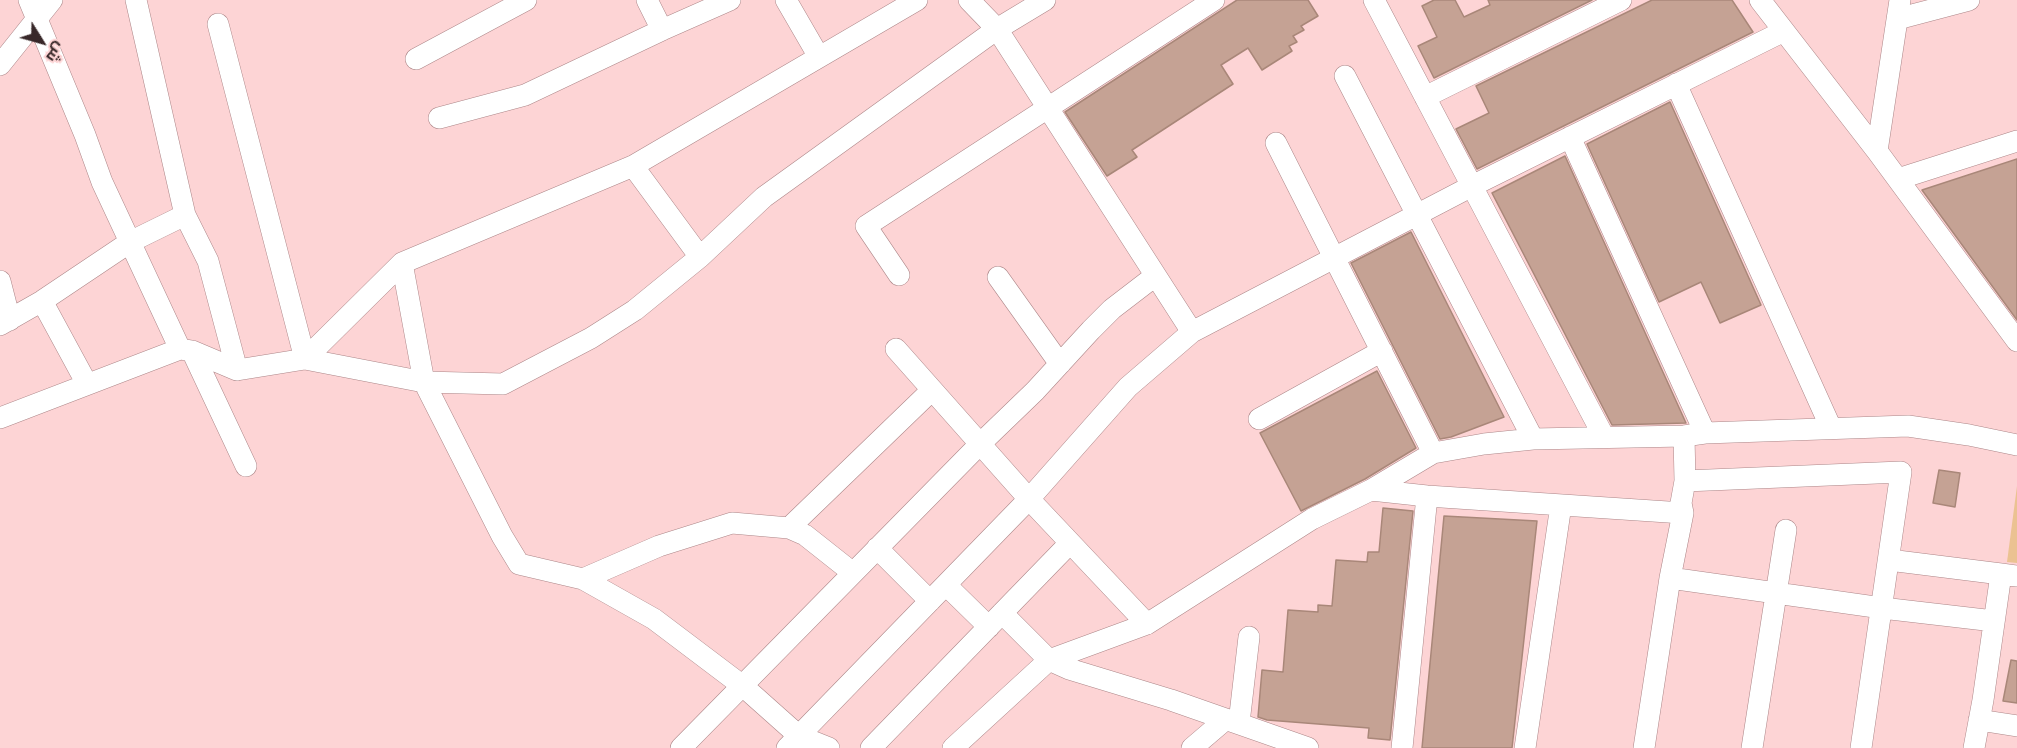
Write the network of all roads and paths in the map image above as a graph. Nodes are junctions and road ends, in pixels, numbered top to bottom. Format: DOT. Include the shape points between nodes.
graph roads {
  1 [pos="52,0"];
  2 [pos="136,0"];
  3 [pos="526,0"];
  4 [pos="647,0"];
  5 [pos="730,0"];
  6 [pos="786,0"];
  7 [pos="917,0"];
  8 [pos="969,0"];
  9 [pos="1045,0"];
  10 [pos="1214,0"];
  11 [pos="1374,0"];
  12 [pos="1621,0"];
  13 [pos="1760,0"];
  14 [pos="1969,0"];
  15 [pos="33,10"];
  16 [pos="1898,10"];
  17 [pos="218,24"];
  18 [pos="997,29"];
  19 [pos="662,30"];
  20 [pos="1784,31"];
  21 [pos="819,57"];
  22 [pos="416,59"];
  23 [pos="0,65"];
  24 [pos="1345,76"];
  25 [pos="1676,84"];
  26 [pos="1425,97"];
  27 [pos="1047,108"];
  28 [pos="439,118"];
  29 [pos="1570,137"];
  30 [pos="2017,141"];
  31 [pos="1276,142"];
  32 [pos="1877,151"];
  33 [pos="633,166"];
  34 [pos="1898,179"];
  35 [pos="1472,186"];
  36 [pos="1417,214"];
  37 [pos="185,215"];
  38 [pos="130,242"];
  39 [pos="700,257"];
  40 [pos="1334,257"];
  41 [pos="402,263"];
  42 [pos="899,275"];
  43 [pos="1155,276"];
  44 [pos="998,277"];
  45 [pos="0,281"];
  46 [pos="42,301"];
  47 [pos="5,322"];
  48 [pos="1192,332"];
  49 [pos="2017,340"];
  50 [pos="896,348"];
  51 [pos="186,350"];
  52 [pos="1382,351"];
  53 [pos="305,359"];
  54 [pos="1060,364"];
  55 [pos="237,370"];
  56 [pos="424,382"];
  57 [pos="87,384"];
  58 [pos="932,390"];
  59 [pos="0,418"];
  60 [pos="1259,419"];
  61 [pos="1832,428"];
  62 [pos="1705,433"];
  63 [pos="1684,435"];
  64 [pos="1604,437"];
  65 [pos="1533,439"];
  66 [pos="980,444"];
  67 [pos="2017,445"];
  68 [pos="1433,453"];
  69 [pos="246,466"];
  70 [pos="1685,481"];
  71 [pos="1371,490"];
  72 [pos="1427,496"];
  73 [pos="1029,499"];
  74 [pos="1561,505"];
  75 [pos="1683,513"];
  76 [pos="789,528"];
  77 [pos="1786,530"];
  78 [pos="1070,543"];
  79 [pos="877,548"];
  80 [pos="1889,560"];
  81 [pos="853,573"];
  82 [pos="2009,575"];
  83 [pos="1670,578"];
  84 [pos="583,579"];
  85 [pos="946,585"];
  86 [pos="1778,592"];
  87 [pos="930,602"];
  88 [pos="1882,608"];
  89 [pos="995,620"];
  90 [pos="1994,621"];
  91 [pos="1147,624"];
  92 [pos="1249,637"];
  93 [pos="1049,660"];
  94 [pos="744,687"];
  95 [pos="1979,720"];
  96 [pos="1233,721"];
  97 [pos="2017,726"];
  98 [pos="793,742"];
  99 [pos="681,748"];
  100 [pos="829,748"];
  101 [pos="871,748"];
  102 [pos="953,748"];
  103 [pos="1192,748"];
  104 [pos="1308,748"];
  105 [pos="1402,748"];
  106 [pos="1525,748"];
  107 [pos="1644,748"];
  108 [pos="1752,748"];
  109 [pos="1862,748"];
  110 [pos="1974,748"];
  1 -- 15 [label="street"];
  2 -- 37 [label="street"];
  3 -- 22 [label="street"];
  4 -- 19 [label="street"];
  5 -- 19 [label="street"];
  6 -- 21 [label="street"];
  7 -- 21 [label="street"];
  8 -- 18 [label="street"];
  9 -- 18 [label="street"];
  10 -- 27 [label="street"];
  11 -- 26 [label="street"];
  12 -- 26 [label="street"];
  13 -- 20 [label="street"];
  14 -- 16 [label="street"];
  15 -- 23 [label="street"];
  15 -- 38 [label="street"];
  16 -- 32 [label="street"];
  17 -- 53 [label="street"];
  18 -- 27 [label="street"];
  18 -- 39 [label="street" via="764,197"];
  19 -- 28 [label="street" via="525,95"];
  20 -- 25 [label="street"];
  20 -- 32 [label="street"];
  21 -- 33 [label="street"];
  24 -- 36 [label="street"];
  25 -- 29 [label="street"];
  25 -- 61 [label="street"];
  26 -- 35 [label="street"];
  27 -- 42 [label="street" via="866,226"];
  27 -- 43 [label="street"];
  29 -- 35 [label="street"];
  29 -- 62 [label="street"];
  30 -- 34 [label="street"];
  31 -- 40 [label="street"];
  32 -- 34 [label="street"];
  33 -- 39 [label="street"];
  33 -- 41 [label="street"];
  34 -- 49 [label="street"];
  35 -- 36 [label="street"];
  35 -- 64 [label="street"];
  36 -- 40 [label="street"];
  36 -- 65 [label="street"];
  37 -- 38 [label="street"];
  37 -- 55 [label="street" via="208,261"];
  38 -- 46 [label="street"];
  38 -- 51 [label="street"];
  39 -- 56 [label="street" via="626,316 503,384"];
  40 -- 48 [label="street"];
  40 -- 52 [label="street"];
  41 -- 53 [label="street"];
  41 -- 56 [label="street"];
  43 -- 48 [label="street"];
  43 -- 54 [label="street" via="1112,309"];
  44 -- 54 [label="street"];
  45 -- 47 [label="street"];
  46 -- 47 [label="street"];
  46 -- 57 [label="street"];
  48 -- 73 [label="street" via="1128,387"];
  50 -- 58 [label="street"];
  51 -- 55 [label="street"];
  51 -- 57 [label="street"];
  51 -- 69 [label="street"];
  52 -- 60 [label="street"];
  52 -- 68 [label="street"];
  53 -- 55 [label="street"];
  53 -- 56 [label="street"];
  54 -- 66 [label="street"];
  56 -- 84 [label="street" via="519,564"];
  57 -- 59 [label="street"];
  58 -- 66 [label="street"];
  58 -- 76 [label="street"];
  61 -- 62 [label="street"];
  61 -- 67 [label="street" via="1908,426"];
  62 -- 63 [label="street"];
  63 -- 64 [label="street"];
  63 -- 70 [label="street"];
  64 -- 65 [label="street"];
  65 -- 68 [label="street"];
  66 -- 73 [label="street"];
  66 -- 79 [label="street"];
  68 -- 71 [label="street"];
  70 -- 75 [label="street"];
  70 -- 80 [label="street" via="1901,472"];
  71 -- 72 [label="street"];
  71 -- 91 [label="street" via="1312,519"];
  72 -- 74 [label="street"];
  72 -- 105 [label="street"];
  73 -- 78 [label="street"];
  73 -- 85 [label="street"];
  74 -- 75 [label="street"];
  74 -- 106 [label="street"];
  75 -- 83 [label="street"];
  76 -- 81 [label="street"];
  76 -- 84 [label="street" via="732,523 660,546"];
  77 -- 86 [label="street"];
  78 -- 89 [label="street"];
  78 -- 91 [label="street"];
  79 -- 81 [label="street"];
  79 -- 87 [label="street"];
  80 -- 82 [label="street"];
  80 -- 88 [label="street"];
  81 -- 94 [label="street"];
  82 -- 90 [label="street"];
  83 -- 86 [label="street"];
  83 -- 107 [label="street"];
  84 -- 94 [label="street" via="654,619"];
  85 -- 87 [label="street"];
  85 -- 89 [label="street"];
  86 -- 88 [label="street"];
  86 -- 108 [label="street"];
  87 -- 98 [label="street"];
  88 -- 90 [label="street"];
  88 -- 109 [label="street"];
  89 -- 93 [label="street"];
  89 -- 101 [label="street"];
  90 -- 95 [label="street"];
  91 -- 93 [label="street"];
  92 -- 96 [label="street"];
  93 -- 96 [label="street"];
  93 -- 102 [label="street"];
  94 -- 98 [label="street"];
  94 -- 99 [label="street"];
  95 -- 97 [label="street"];
  95 -- 110 [label="street"];
  96 -- 103 [label="street"];
  96 -- 104 [label="street"];
  98 -- 100 [label="street"];
}
